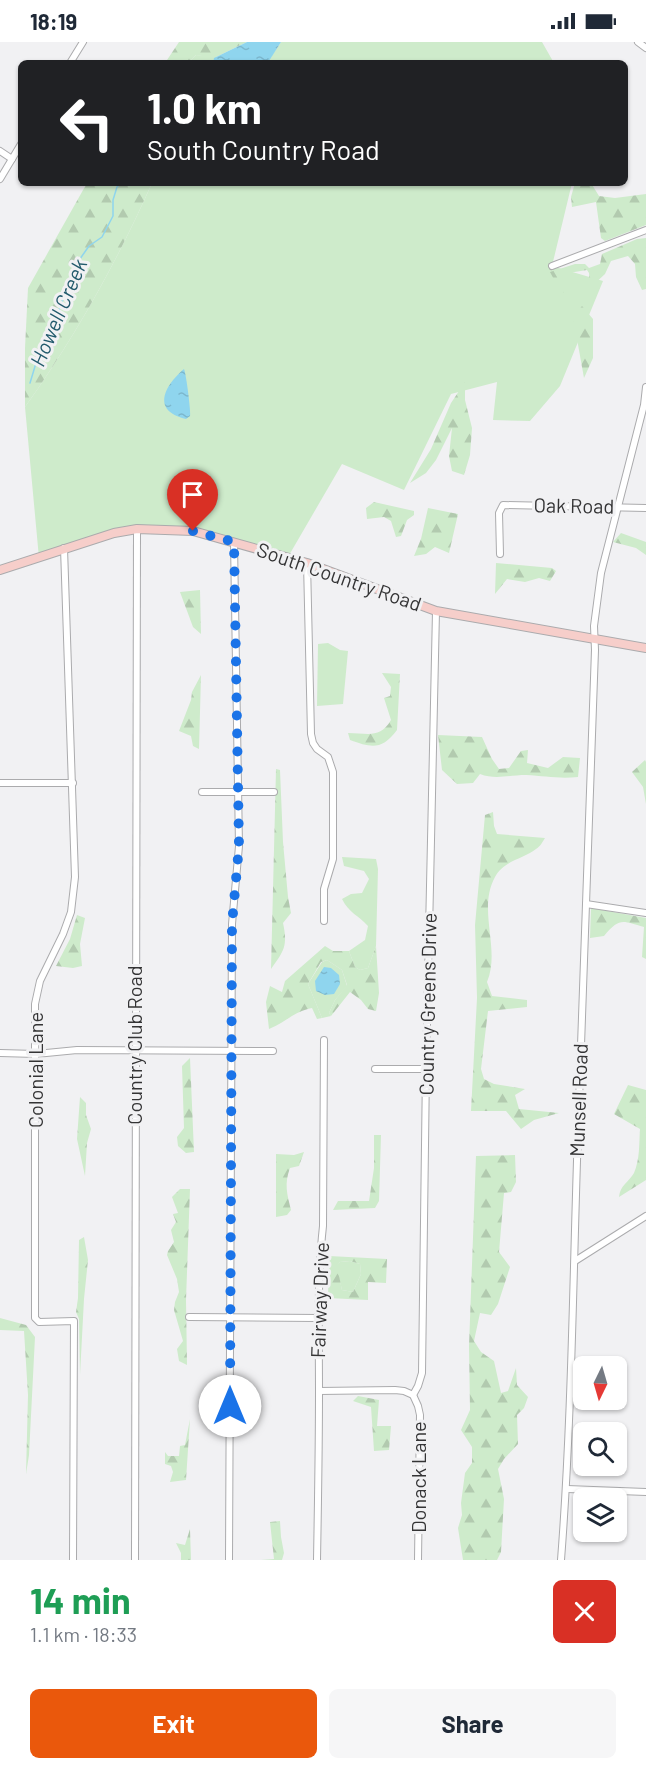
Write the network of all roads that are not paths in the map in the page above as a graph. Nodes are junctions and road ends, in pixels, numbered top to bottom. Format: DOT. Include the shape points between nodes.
graph roads {
  1 [pos="83,42"];
  2 [pos="638,42"];
  3 [pos="646,48"];
  4 [pos="72,60"];
  5 [pos="18,149"];
  6 [pos="0,151"];
  7 [pos="12,159"];
  8 [pos="0,179"];
  9 [pos="646,230"];
  10 [pos="552,266"];
  11 [pos="646,387"];
  12 [pos="645,406"];
  13 [pos="619,507"];
  14 [pos="646,508"];
  15 [pos="137,529"];
  16 [pos="234,542"];
  17 [pos="64,548"];
  18 [pos="500,554"];
  19 [pos="307,563"];
  20 [pos="0,570"];
  21 [pos="436,611"];
  22 [pos="594,639"];
  23 [pos="646,648"];
  24 [pos="0,783"];
  25 [pos="72,783"];
  26 [pos="202,792"];
  27 [pos="239,792"];
  28 [pos="274,792"];
  29 [pos="586,904"];
  30 [pos="646,913"];
  31 [pos="324,921"];
  32 [pos="324,1040"];
  33 [pos="136,1050"];
  34 [pos="231,1050"];
  35 [pos="273,1051"];
  36 [pos="0,1053"];
  37 [pos="36,1054"];
  38 [pos="375,1069"];
  39 [pos="426,1070"];
  40 [pos="646,1216"];
  41 [pos="575,1261"];
  42 [pos="189,1317"];
  43 [pos="231,1317"];
  44 [pos="318,1318"];
  45 [pos="319,1391"];
  46 [pos="413,1395"];
  47 [pos="567,1489"];
  48 [pos="646,1492"];
  49 [pos="73,1560"];
  50 [pos="135,1560"];
  51 [pos="229,1560"];
  52 [pos="317,1560"];
  53 [pos="418,1560"];
  54 [pos="561,1560"];
  1 -- 4 [label="street"];
  2 -- 3 [label="street"];
  5 -- 7 [label="street"];
  6 -- 7 [label="street"];
  7 -- 8 [label="street"];
  9 -- 10 [label="street"];
  11 -- 12 [label="street, Munsell Road"];
  12 -- 13 [label="street, Munsell Road"];
  13 -- 14 [label="street, Oak Road"];
  13 -- 18 [label="street, Oak Road" via="503,505 499,513"];
  13 -- 22 [label="street, Munsell Road" via="601,573"];
  15 -- 16 [label="main road, South Country Road" via="193,531"];
  15 -- 17 [label="main road, South Country Road"];
  15 -- 33 [label="street, Country Club Road"];
  16 -- 19 [label="main road, South Country Road"];
  16 -- 27 [label="street"];
  17 -- 20 [label="main road, South Country Road"];
  17 -- 25 [label="street, Colonial Lane"];
  19 -- 21 [label="main road, South Country Road"];
  19 -- 31 [label="street" via="311,734 317,749 328,757 333,772 333,859 324,889"];
  21 -- 22 [label="main road, South Country Road"];
  21 -- 39 [label="street, Country Greens Drive"];
  22 -- 23 [label="main road, South Country Road"];
  22 -- 29 [label="street, Munsell Road"];
  24 -- 25 [label="street"];
  25 -- 37 [label="street, Colonial Lane" via="73,900 68,922 37,991"];
  26 -- 27 [label="street"];
  27 -- 28 [label="street"];
  27 -- 34 [label="street"];
  29 -- 30 [label="street"];
  29 -- 41 [label="street, Munsell Road"];
  32 -- 44 [label="street, Fairway Drive" via="323,1226"];
  33 -- 34 [label="street"];
  33 -- 37 [label="street"];
  33 -- 50 [label="street, Country Club Road"];
  34 -- 35 [label="street"];
  34 -- 43 [label="street"];
  36 -- 37 [label="street"];
  37 -- 49 [label="street, Colonial Lane" via="35,1318 39,1322 74,1321"];
  38 -- 39 [label="street"];
  39 -- 46 [label="street, Country Greens Drive" via="422,1373"];
  40 -- 41 [label="street"];
  41 -- 47 [label="street, Munsell Road"];
  42 -- 43 [label="street"];
  43 -- 44 [label="street"];
  43 -- 51 [label="street"];
  44 -- 45 [label="street, Fairway Drive"];
  45 -- 46 [label="street" via="395,1389"];
  45 -- 52 [label="street, Fairway Drive"];
  46 -- 53 [label="street, Donack Lane" via="420,1414"];
  47 -- 48 [label="street"];
  47 -- 54 [label="street, Munsell Road"];
}
